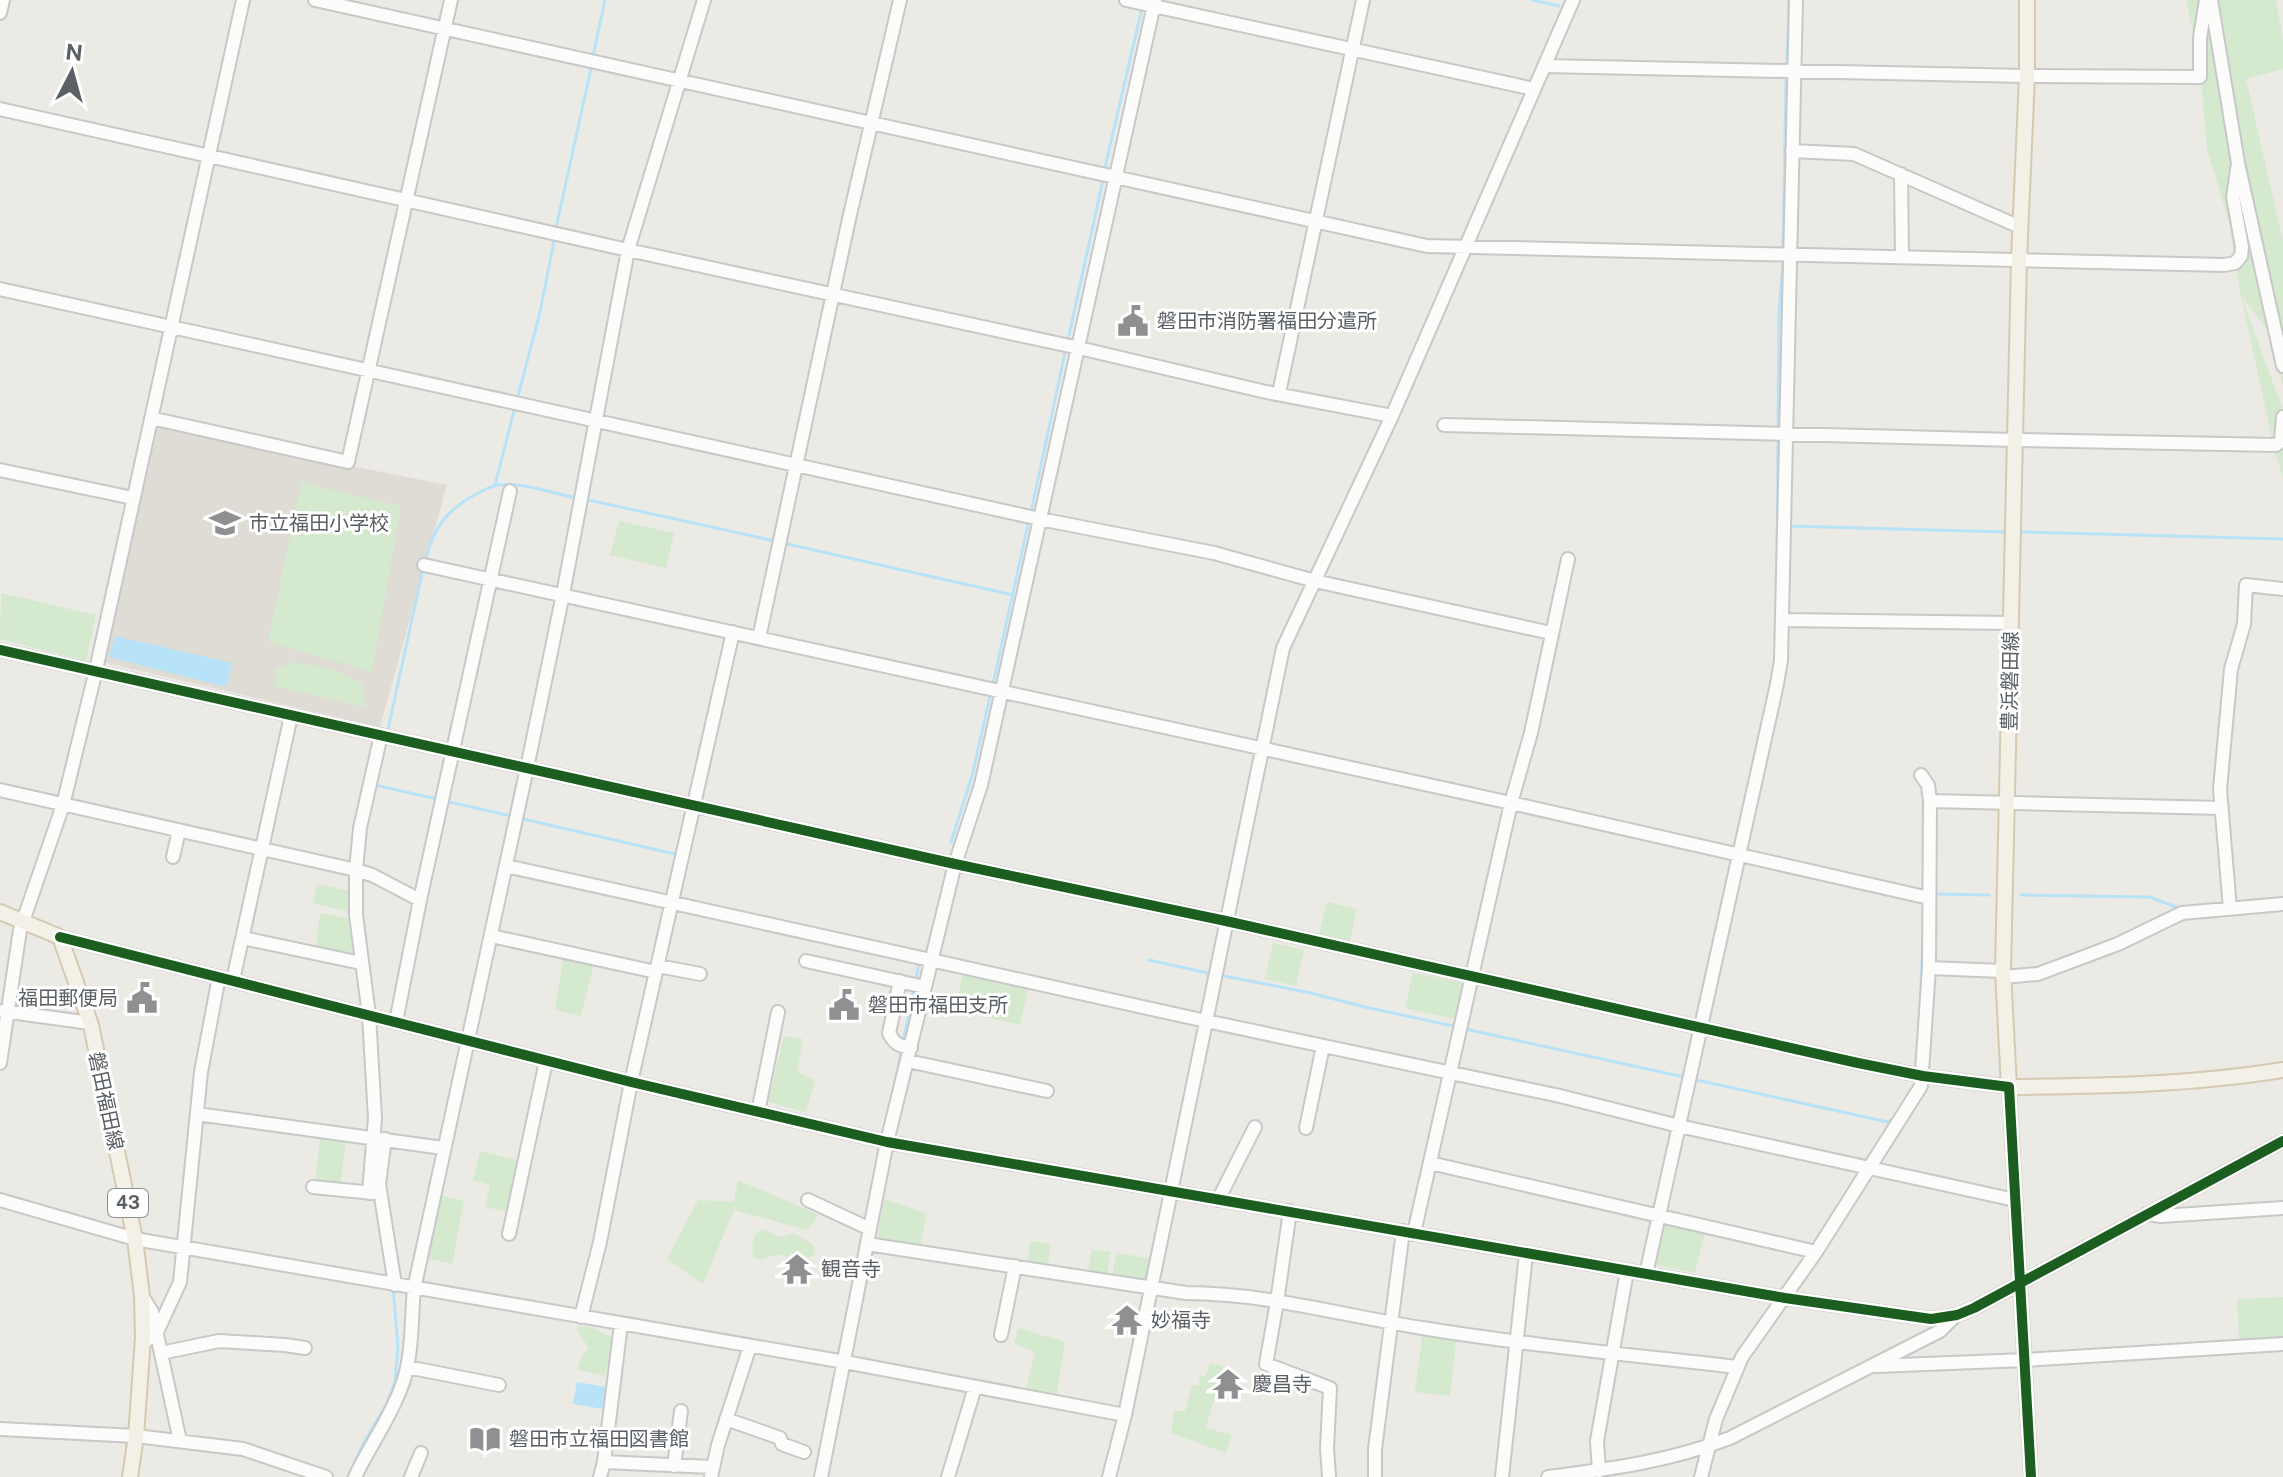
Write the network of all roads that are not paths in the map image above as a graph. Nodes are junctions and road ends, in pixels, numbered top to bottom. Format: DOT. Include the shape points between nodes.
graph roads {
  1 [pos="3,0"];
  2 [pos="243,0"];
  3 [pos="315,0"];
  4 [pos="451,0"];
  5 [pos="704,0"];
  6 [pos="900,0"];
  7 [pos="1126,0"];
  8 [pos="1363,0"];
  9 [pos="1573,0"];
  10 [pos="1796,0"];
  11 [pos="2027,0"];
  12 [pos="2208,0"];
  13 [pos="1154,3"];
  14 [pos="0,13"];
  15 [pos="445,29"];
  16 [pos="1352,50"];
  17 [pos="1544,66"];
  18 [pos="1794,71"];
  19 [pos="2027,76"];
  20 [pos="678,81"];
  21 [pos="1534,89"];
  22 [pos="0,109"];
  23 [pos="873,123"];
  24 [pos="1792,151"];
  25 [pos="208,156"];
  26 [pos="2238,163"];
  27 [pos="1901,174"];
  28 [pos="1116,177"];
  29 [pos="407,200"];
  30 [pos="1314,221"];
  31 [pos="2020,227"];
  32 [pos="1464,247"];
  33 [pos="628,250"];
  34 [pos="1790,255"];
  35 [pos="1902,257"];
  36 [pos="2019,260"];
  37 [pos="0,289"];
  38 [pos="834,295"];
  39 [pos="171,327"];
  40 [pos="1079,348"];
  41 [pos="2283,366"];
  42 [pos="369,371"];
  43 [pos="1279,393"];
  44 [pos="1392,416"];
  45 [pos="2283,417"];
  46 [pos="151,418"];
  47 [pos="595,422"];
  48 [pos="1444,425"];
  49 [pos="1786,434"];
  50 [pos="2015,440"];
  51 [pos="796,466"];
  52 [pos="0,470"];
  53 [pos="510,491"];
  54 [pos="133,498"];
  55 [pos="1040,519"];
  56 [pos="1568,559"];
  57 [pos="424,565"];
  58 [pos="491,579"];
  59 [pos="1315,581"];
  60 [pos="2283,589"];
  61 [pos="563,594"];
  62 [pos="1782,620"];
  63 [pos="2011,623"];
  64 [pos="733,632"];
  65 [pos="1551,633"];
  66 [pos="759,638"];
  67 [pos="0,650"];
  68 [pos="96,670"];
  69 [pos="1001,691"];
  70 [pos="291,716"];
  71 [pos="381,735"];
  72 [pos="1262,749"];
  73 [pos="454,750"];
  74 [pos="527,768"];
  75 [pos="1921,775"];
  76 [pos="0,790"];
  77 [pos="1930,801"];
  78 [pos="1511,803"];
  79 [pos="2007,803"];
  80 [pos="693,804"];
  81 [pos="63,805"];
  82 [pos="2221,808"];
  83 [pos="179,830"];
  84 [pos="262,848"];
  85 [pos="1739,855"];
  86 [pos="173,857"];
  87 [pos="955,864"];
  88 [pos="506,866"];
  89 [pos="356,870"];
  90 [pos="1929,898"];
  91 [pos="420,900"];
  92 [pos="672,903"];
  93 [pos="2283,904"];
  94 [pos="2230,909"];
  95 [pos="0,912"];
  96 [pos="23,920"];
  97 [pos="1226,921"];
  98 [pos="491,936"];
  99 [pos="60,937"];
  100 [pos="243,938"];
  101 [pos="932,960"];
  102 [pos="806,961"];
  103 [pos="361,963"];
  104 [pos="1929,968"];
  105 [pos="657,969"];
  106 [pos="700,974"];
  107 [pos="2003,974"];
  108 [pos="219,977"];
  109 [pos="1471,977"];
  110 [pos="233,980"];
  111 [pos="912,984"];
  112 [pos="4,1011"];
  113 [pos="778,1012"];
  114 [pos="369,1015"];
  115 [pos="1206,1021"];
  116 [pos="396,1022"];
  117 [pos="90,1023"];
  118 [pos="1702,1027"];
  119 [pos="469,1041"];
  120 [pos="1323,1046"];
  121 [pos="906,1052"];
  122 [pos="546,1061"];
  123 [pos="0,1063"];
  124 [pos="2283,1070"];
  125 [pos="1450,1073"];
  126 [pos="1923,1076"];
  127 [pos="631,1082"];
  128 [pos="2009,1087"];
  129 [pos="1047,1091"];
  130 [pos="758,1112"];
  131 [pos="197,1114"];
  132 [pos="1679,1126"];
  133 [pos="1255,1127"];
  134 [pos="1306,1128"];
  135 [pos="380,1138"];
  136 [pos="2283,1141"];
  137 [pos="887,1142"];
  138 [pos="443,1148"];
  139 [pos="1430,1163"];
  140 [pos="1868,1167"];
  141 [pos="313,1187"];
  142 [pos="1171,1192"];
  143 [pos="374,1193"];
  144 [pos="0,1200"];
  145 [pos="808,1200"];
  146 [pos="1218,1200"];
  147 [pos="2015,1200"];
  148 [pos="2283,1208"];
  149 [pos="1290,1211"];
  150 [pos="2147,1214"];
  151 [pos="1659,1217"];
  152 [pos="864,1226"];
  153 [pos="1409,1232"];
  154 [pos="509,1234"];
  155 [pos="135,1239"];
  156 [pos="867,1244"];
  157 [pos="185,1248"];
  158 [pos="1816,1252"];
  159 [pos="1526,1254"];
  160 [pos="1015,1266"];
  161 [pos="1627,1271"];
  162 [pos="1646,1274"];
  163 [pos="2020,1281"];
  164 [pos="395,1285"];
  165 [pos="1151,1288"];
  166 [pos="414,1289"];
  167 [pos="142,1296"];
  168 [pos="1785,1298"];
  169 [pos="1277,1302"];
  170 [pos="1957,1315"];
  171 [pos="581,1317"];
  172 [pos="1390,1323"];
  173 [pos="621,1324"];
  174 [pos="157,1332"];
  175 [pos="1001,1335"];
  176 [pos="1517,1342"];
  177 [pos="142,1344"];
  178 [pos="2283,1344"];
  179 [pos="750,1346"];
  180 [pos="305,1348"];
  181 [pos="161,1353"];
  182 [pos="1612,1353"];
  183 [pos="2025,1360"];
  184 [pos="845,1362"];
  185 [pos="1873,1366"];
  186 [pos="407,1367"];
  187 [pos="1737,1367"];
  188 [pos="499,1385"];
  189 [pos="975,1387"];
  190 [pos="681,1411"];
  191 [pos="1125,1415"];
  192 [pos="726,1419"];
  193 [pos="0,1429"];
  194 [pos="136,1436"];
  195 [pos="180,1441"];
  196 [pos="1708,1447"];
  197 [pos="804,1452"];
  198 [pos="421,1453"];
  199 [pos="604,1462"];
  200 [pos="674,1466"];
  201 [pos="284,1471"];
  202 [pos="1599,1471"];
  203 [pos="711,1472"];
  204 [pos="130,1477"];
  205 [pos="326,1477"];
  206 [pos="355,1477"];
  207 [pos="411,1477"];
  208 [pos="600,1477"];
  209 [pos="821,1477"];
  210 [pos="948,1477"];
  211 [pos="1109,1477"];
  212 [pos="1329,1477"];
  213 [pos="1375,1477"];
  214 [pos="1502,1477"];
  215 [pos="1548,1477"];
  216 [pos="1701,1477"];
  217 [pos="2031,1477"];
  1 -- 14 [label="street"];
  2 -- 25 [label="street"];
  3 -- 15 [label="street"];
  4 -- 15 [label="street"];
  5 -- 20 [label="street"];
  6 -- 23 [label="street"];
  7 -- 13 [label="street"];
  8 -- 16 [label="street"];
  9 -- 17 [label="street"];
  10 -- 18 [label="street"];
  11 -- 19 [label="main road, 豊浜磐田線"];
  12 -- 19 [label="street" via="2200,38 2200,77"];
  12 -- 26 [label="street"];
  13 -- 16 [label="street"];
  13 -- 28 [label="street"];
  15 -- 20 [label="street"];
  15 -- 29 [label="street"];
  16 -- 21 [label="street"];
  16 -- 30 [label="street"];
  17 -- 18 [label="street"];
  17 -- 21 [label="street"];
  18 -- 19 [label="street"];
  18 -- 24 [label="street"];
  19 -- 31 [label="main road, 豊浜磐田線"];
  20 -- 23 [label="street"];
  20 -- 33 [label="street"];
  21 -- 32 [label="street"];
  22 -- 25 [label="street"];
  23 -- 28 [label="street"];
  23 -- 38 [label="street"];
  24 -- 27 [label="street" via="1854,154"];
  24 -- 34 [label="street"];
  25 -- 29 [label="street"];
  25 -- 39 [label="street"];
  26 -- 36 [label="street" via="2233,197 2242,247 2235,263"];
  26 -- 41 [label="street"];
  27 -- 31 [label="street"];
  27 -- 35 [label="street"];
  28 -- 30 [label="street"];
  28 -- 40 [label="street"];
  29 -- 33 [label="street"];
  29 -- 42 [label="street"];
  30 -- 32 [label="street" via="1405,243"];
  30 -- 43 [label="street"];
  31 -- 36 [label="main road, 豊浜磐田線"];
  32 -- 34 [label="street"];
  32 -- 44 [label="street"];
  33 -- 38 [label="street"];
  33 -- 47 [label="street"];
  34 -- 35 [label="street"];
  34 -- 49 [label="street"];
  35 -- 36 [label="street"];
  36 -- 50 [label="main road, 豊浜磐田線"];
  37 -- 39 [label="street"];
  38 -- 40 [label="street"];
  38 -- 51 [label="street"];
  39 -- 42 [label="street"];
  39 -- 46 [label="street"];
  40 -- 43 [label="street"];
  40 -- 55 [label="street"];
  42 -- 46 [label="street" via="348,462"];
  42 -- 47 [label="street"];
  43 -- 44 [label="street"];
  44 -- 59 [label="street"];
  45 -- 50 [label="street" via="2276,445"];
  46 -- 54 [label="street"];
  47 -- 51 [label="street"];
  47 -- 61 [label="street"];
  48 -- 49 [label="street"];
  49 -- 50 [label="street"];
  49 -- 62 [label="street"];
  50 -- 63 [label="main road, 豊浜磐田線"];
  51 -- 55 [label="street"];
  51 -- 66 [label="street"];
  52 -- 54 [label="street"];
  53 -- 58 [label="street"];
  54 -- 68 [label="street"];
  55 -- 59 [label="street" via="1214,553"];
  55 -- 69 [label="street"];
  56 -- 65 [label="street"];
  57 -- 58 [label="street"];
  58 -- 61 [label="street"];
  58 -- 73 [label="street"];
  59 -- 65 [label="street"];
  59 -- 72 [label="street" via="1283,648"];
  60 -- 82 [label="street" via="2246,585 2244,624 2231,669"];
  61 -- 64 [label="street"];
  61 -- 74 [label="street"];
  62 -- 63 [label="street"];
  62 -- 85 [label="street" via="1777,684"];
  63 -- 79 [label="main road, 豊浜磐田線"];
  64 -- 66 [label="street"];
  64 -- 80 [label="street"];
  65 -- 78 [label="street"];
  66 -- 69 [label="street"];
  67 -- 68 [label="street"];
  68 -- 70 [label="street"];
  68 -- 81 [label="street"];
  69 -- 72 [label="street"];
  69 -- 87 [label="street" via="981,785"];
  70 -- 71 [label="street"];
  70 -- 84 [label="street"];
  71 -- 73 [label="street"];
  71 -- 89 [label="street"];
  72 -- 78 [label="street"];
  72 -- 97 [label="street"];
  73 -- 74 [label="street"];
  73 -- 91 [label="street"];
  74 -- 80 [label="street"];
  74 -- 88 [label="street"];
  75 -- 77 [label="street"];
  76 -- 81 [label="street"];
  77 -- 79 [label="street"];
  77 -- 90 [label="street"];
  78 -- 85 [label="street"];
  78 -- 109 [label="street"];
  79 -- 82 [label="street"];
  79 -- 107 [label="main road, 豊浜磐田線"];
  80 -- 87 [label="street"];
  80 -- 92 [label="street"];
  81 -- 83 [label="street"];
  81 -- 96 [label="street"];
  82 -- 94 [label="street"];
  83 -- 84 [label="street"];
  83 -- 86 [label="street"];
  84 -- 89 [label="street"];
  84 -- 100 [label="street"];
  85 -- 90 [label="street"];
  85 -- 118 [label="street"];
  87 -- 97 [label="street"];
  87 -- 101 [label="street"];
  88 -- 92 [label="street"];
  88 -- 98 [label="street"];
  89 -- 91 [label="street"];
  89 -- 103 [label="street"];
  90 -- 104 [label="street"];
  91 -- 116 [label="street"];
  92 -- 101 [label="street"];
  92 -- 105 [label="street"];
  93 -- 94 [label="street"];
  94 -- 107 [label="street" via="2182,913 2038,974"];
  95 -- 96 [label="main road"];
  96 -- 99 [label="main road"];
  96 -- 112 [label="street"];
  97 -- 109 [label="street"];
  97 -- 115 [label="street"];
  98 -- 105 [label="street"];
  98 -- 119 [label="street"];
  99 -- 108 [label="street"];
  99 -- 117 [label="main road, 磐田福田線 / 43"];
  100 -- 103 [label="street"];
  100 -- 110 [label="street"];
  101 -- 111 [label="street"];
  101 -- 115 [label="street"];
  102 -- 111 [label="street"];
  103 -- 114 [label="street"];
  104 -- 107 [label="street"];
  104 -- 126 [label="street"];
  105 -- 106 [label="street"];
  105 -- 127 [label="street"];
  107 -- 128 [label="main road, 豊浜磐田線"];
  108 -- 110 [label="street"];
  108 -- 131 [label="street"];
  109 -- 118 [label="street"];
  109 -- 125 [label="street"];
  110 -- 114 [label="street"];
  111 -- 121 [label="street"];
  111 -- 121 [label="street" via="889,1033"];
  112 -- 117 [label="street"];
  112 -- 123 [label="street"];
  113 -- 130 [label="street"];
  114 -- 116 [label="street"];
  114 -- 135 [label="street"];
  115 -- 120 [label="street"];
  115 -- 142 [label="street"];
  116 -- 119 [label="street"];
  117 -- 155 [label="main road, 磐田福田線 / 43"];
  118 -- 126 [label="street"];
  118 -- 132 [label="street"];
  119 -- 122 [label="street"];
  119 -- 138 [label="street"];
  120 -- 125 [label="street"];
  120 -- 134 [label="street"];
  121 -- 129 [label="street"];
  121 -- 137 [label="street"];
  122 -- 127 [label="street"];
  122 -- 154 [label="street"];
  124 -- 128 [label="main road" via="2182,1082"];
  125 -- 132 [label="street"];
  125 -- 139 [label="street"];
  126 -- 128 [label="street"];
  126 -- 140 [label="street"];
  127 -- 130 [label="street"];
  127 -- 171 [label="street"];
  128 -- 147 [label="street"];
  130 -- 137 [label="street"];
  131 -- 135 [label="street"];
  131 -- 157 [label="street"];
  132 -- 140 [label="street"];
  132 -- 151 [label="street"];
  133 -- 146 [label="street"];
  135 -- 138 [label="street"];
  135 -- 143 [label="street"];
  136 -- 150 [label="street"];
  137 -- 142 [label="street"];
  137 -- 152 [label="street"];
  138 -- 166 [label="street"];
  139 -- 151 [label="street"];
  139 -- 153 [label="street"];
  140 -- 147 [label="street"];
  140 -- 158 [label="street"];
  141 -- 143 [label="street"];
  142 -- 146 [label="street"];
  142 -- 165 [label="street"];
  143 -- 164 [label="street"];
  144 -- 155 [label="street"];
  145 -- 152 [label="street"];
  146 -- 149 [label="street"];
  147 -- 163 [label="street"];
  148 -- 150 [label="street"];
  149 -- 153 [label="street"];
  149 -- 169 [label="street"];
  150 -- 163 [label="street"];
  151 -- 158 [label="street"];
  151 -- 162 [label="street"];
  152 -- 156 [label="street"];
  153 -- 159 [label="street"];
  153 -- 172 [label="street"];
  155 -- 157 [label="street"];
  155 -- 167 [label="main road, 磐田福田線 / 43"];
  156 -- 160 [label="street"];
  156 -- 184 [label="street"];
  157 -- 164 [label="street"];
  157 -- 174 [label="street" via="180,1282"];
  158 -- 168 [label="street"];
  159 -- 161 [label="street"];
  159 -- 176 [label="street"];
  160 -- 165 [label="street"];
  160 -- 175 [label="street"];
  161 -- 162 [label="street"];
  161 -- 182 [label="street"];
  162 -- 168 [label="street"];
  163 -- 170 [label="street"];
  163 -- 183 [label="street"];
  164 -- 166 [label="street"];
  165 -- 169 [label="street"];
  165 -- 191 [label="street"];
  166 -- 171 [label="street"];
  166 -- 186 [label="street"];
  167 -- 174 [label="street"];
  167 -- 177 [label="main road, 磐田福田線 / 43"];
  168 -- 170 [label="street" via="1931,1319"];
  168 -- 187 [label="street"];
  169 -- 172 [label="street"];
  169 -- 212 [label="street" via="1266,1364 1330,1388"];
  170 -- 185 [label="street" via="1940,1331"];
  171 -- 173 [label="street"];
  172 -- 176 [label="street"];
  172 -- 213 [label="street"];
  173 -- 179 [label="street"];
  173 -- 199 [label="street"];
  174 -- 177 [label="street"];
  174 -- 181 [label="street"];
  176 -- 182 [label="street"];
  176 -- 214 [label="street"];
  177 -- 194 [label="main road, 磐田福田線 / 43"];
  178 -- 183 [label="street"];
  179 -- 184 [label="street"];
  179 -- 192 [label="street"];
  180 -- 181 [label="street" via="219,1341"];
  181 -- 195 [label="street"];
  182 -- 187 [label="street"];
  182 -- 202 [label="street" via="1597,1441"];
  183 -- 185 [label="street"];
  183 -- 217 [label="street"];
  184 -- 189 [label="street"];
  184 -- 209 [label="street"];
  185 -- 196 [label="street"];
  186 -- 188 [label="street"];
  186 -- 206 [label="street" via="392,1410"];
  187 -- 196 [label="street"];
  189 -- 191 [label="street"];
  189 -- 210 [label="street"];
  190 -- 200 [label="street"];
  191 -- 211 [label="street"];
  192 -- 197 [label="street"];
  192 -- 203 [label="street"];
  193 -- 194 [label="street"];
  194 -- 195 [label="street"];
  194 -- 204 [label="main road, 磐田福田線 / 43"];
  195 -- 201 [label="street" via="243,1449"];
  196 -- 202 [label="street"];
  196 -- 216 [label="street"];
  198 -- 207 [label="street"];
  199 -- 200 [label="street"];
  199 -- 208 [label="street"];
  200 -- 203 [label="street"];
  201 -- 205 [label="street"];
  202 -- 215 [label="street"];
}
